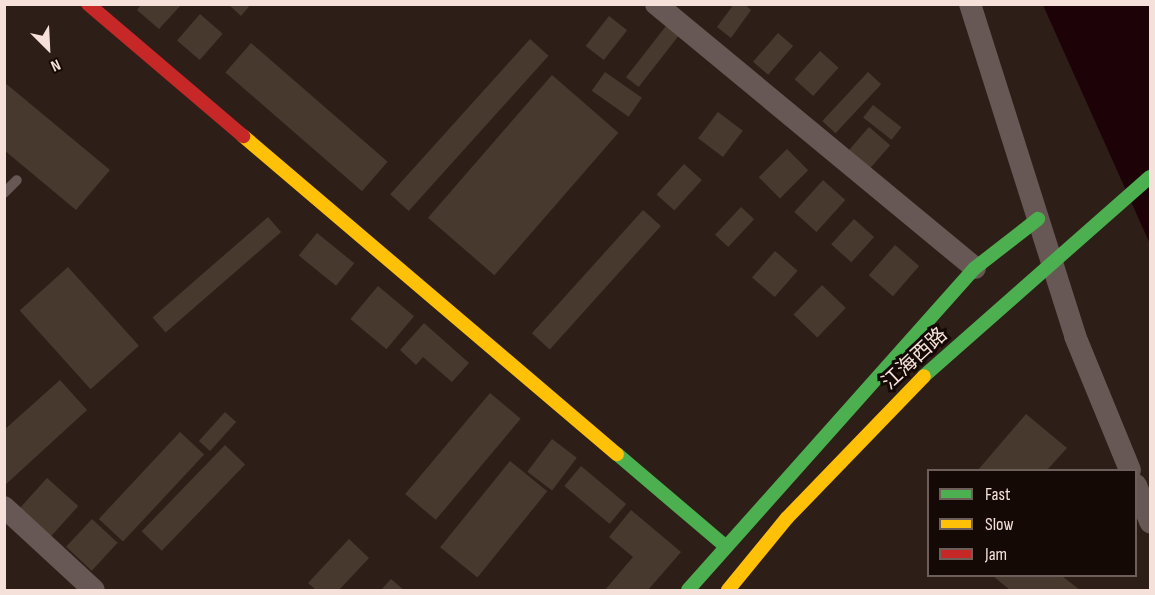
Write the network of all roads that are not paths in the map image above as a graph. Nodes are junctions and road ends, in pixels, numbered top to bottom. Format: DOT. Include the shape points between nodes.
graph roads {
  1 [pos="88,4"];
  2 [pos="656,4"];
  3 [pos="970,4"];
  4 [pos="1150,177"];
  5 [pos="17,180"];
  6 [pos="4,194"];
  7 [pos="1038,219"];
  8 [pos="975,268"];
  9 [pos="1129,469"];
  10 [pos="1137,488"];
  11 [pos="4,507"];
  12 [pos="1150,522"];
  13 [pos="725,546"];
  14 [pos="94,591"];
  15 [pos="688,591"];
  16 [pos="728,591"];
  1 -- 13 [label="street"];
  2 -- 8 [label="street"];
  3 -- 7 [label="street"];
  4 -- 16 [label="street, 江海西路" via="909,389 788,518"];
  5 -- 6 [label="lane"];
  7 -- 8 [label="street"];
  7 -- 9 [label="street" via="1075,336"];
  8 -- 13 [label="street"];
  10 -- 12 [label="street"];
  11 -- 14 [label="street"];
  13 -- 15 [label="street"];
}
